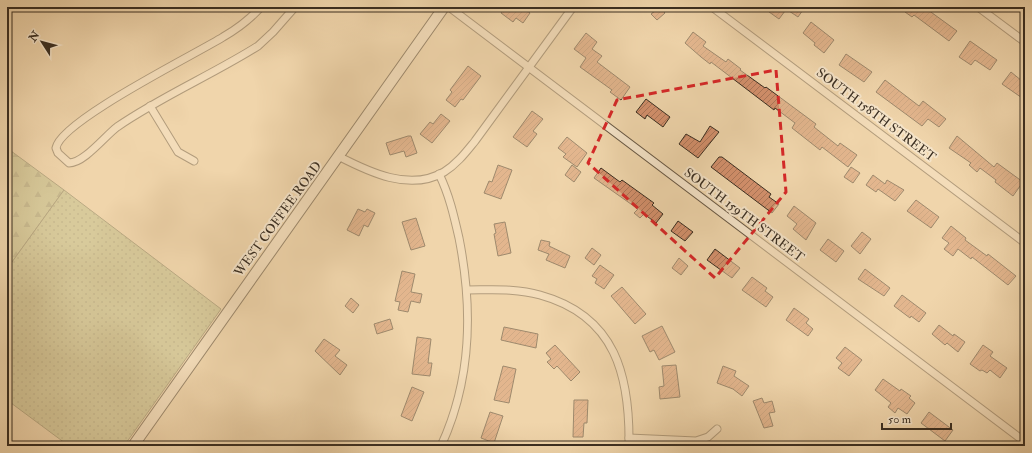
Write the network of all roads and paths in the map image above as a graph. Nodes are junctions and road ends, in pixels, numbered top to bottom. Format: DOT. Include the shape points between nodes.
graph roads {
  1 [pos="261,7"];
  2 [pos="295,7"];
  3 [pos="444,7"];
  4 [pos="449,7"];
  5 [pos="573,7"];
  6 [pos="712,7"];
  7 [pos="978,7"];
  8 [pos="1025,42"];
  9 [pos="529,68"];
  10 [pos="150,106"];
  11 [pos="338,156"];
  12 [pos="194,161"];
  13 [pos="439,174"];
  14 [pos="1025,243"];
  15 [pos="467,290"];
  16 [pos="717,429"];
  17 [pos="629,438"];
  18 [pos="1025,442"];
  19 [pos="133,446"];
  20 [pos="441,446"];
  21 [pos="629,446"];
  1 -- 10 [label="street" via="223,37 147,78 102,107 59,141 56,145 57,150 69,163 78,161 114,129"];
  2 -- 10 [label="street" via="258,46"];
  3 -- 11 [label="street, WEST COFFEE ROAD"];
  4 -- 9 [label="street, SOUTH 159TH STREET"];
  5 -- 9 [label="street"];
  6 -- 14 [label="street, SOUTH 158TH STREET"];
  7 -- 8 [label="street"];
  9 -- 13 [label="street" via="475,141 458,161"];
  9 -- 18 [label="street, SOUTH 159TH STREET"];
  10 -- 12 [label="street" via="178,152"];
  11 -- 13 [label="street" via="366,170 389,177 414,180"];
  11 -- 19 [label="street, WEST COFFEE ROAD"];
  13 -- 15 [label="street" via="447,190 455,222"];
  15 -- 17 [label="street" via="509,290 540,294 573,309 592,323 613,350 622,372 627,397"];
  15 -- 20 [label="street" via="468,334 465,372 460,397"];
  16 -- 17 [label="street" via="708,437 696,441"];
  17 -- 21 [label="street"];
}
